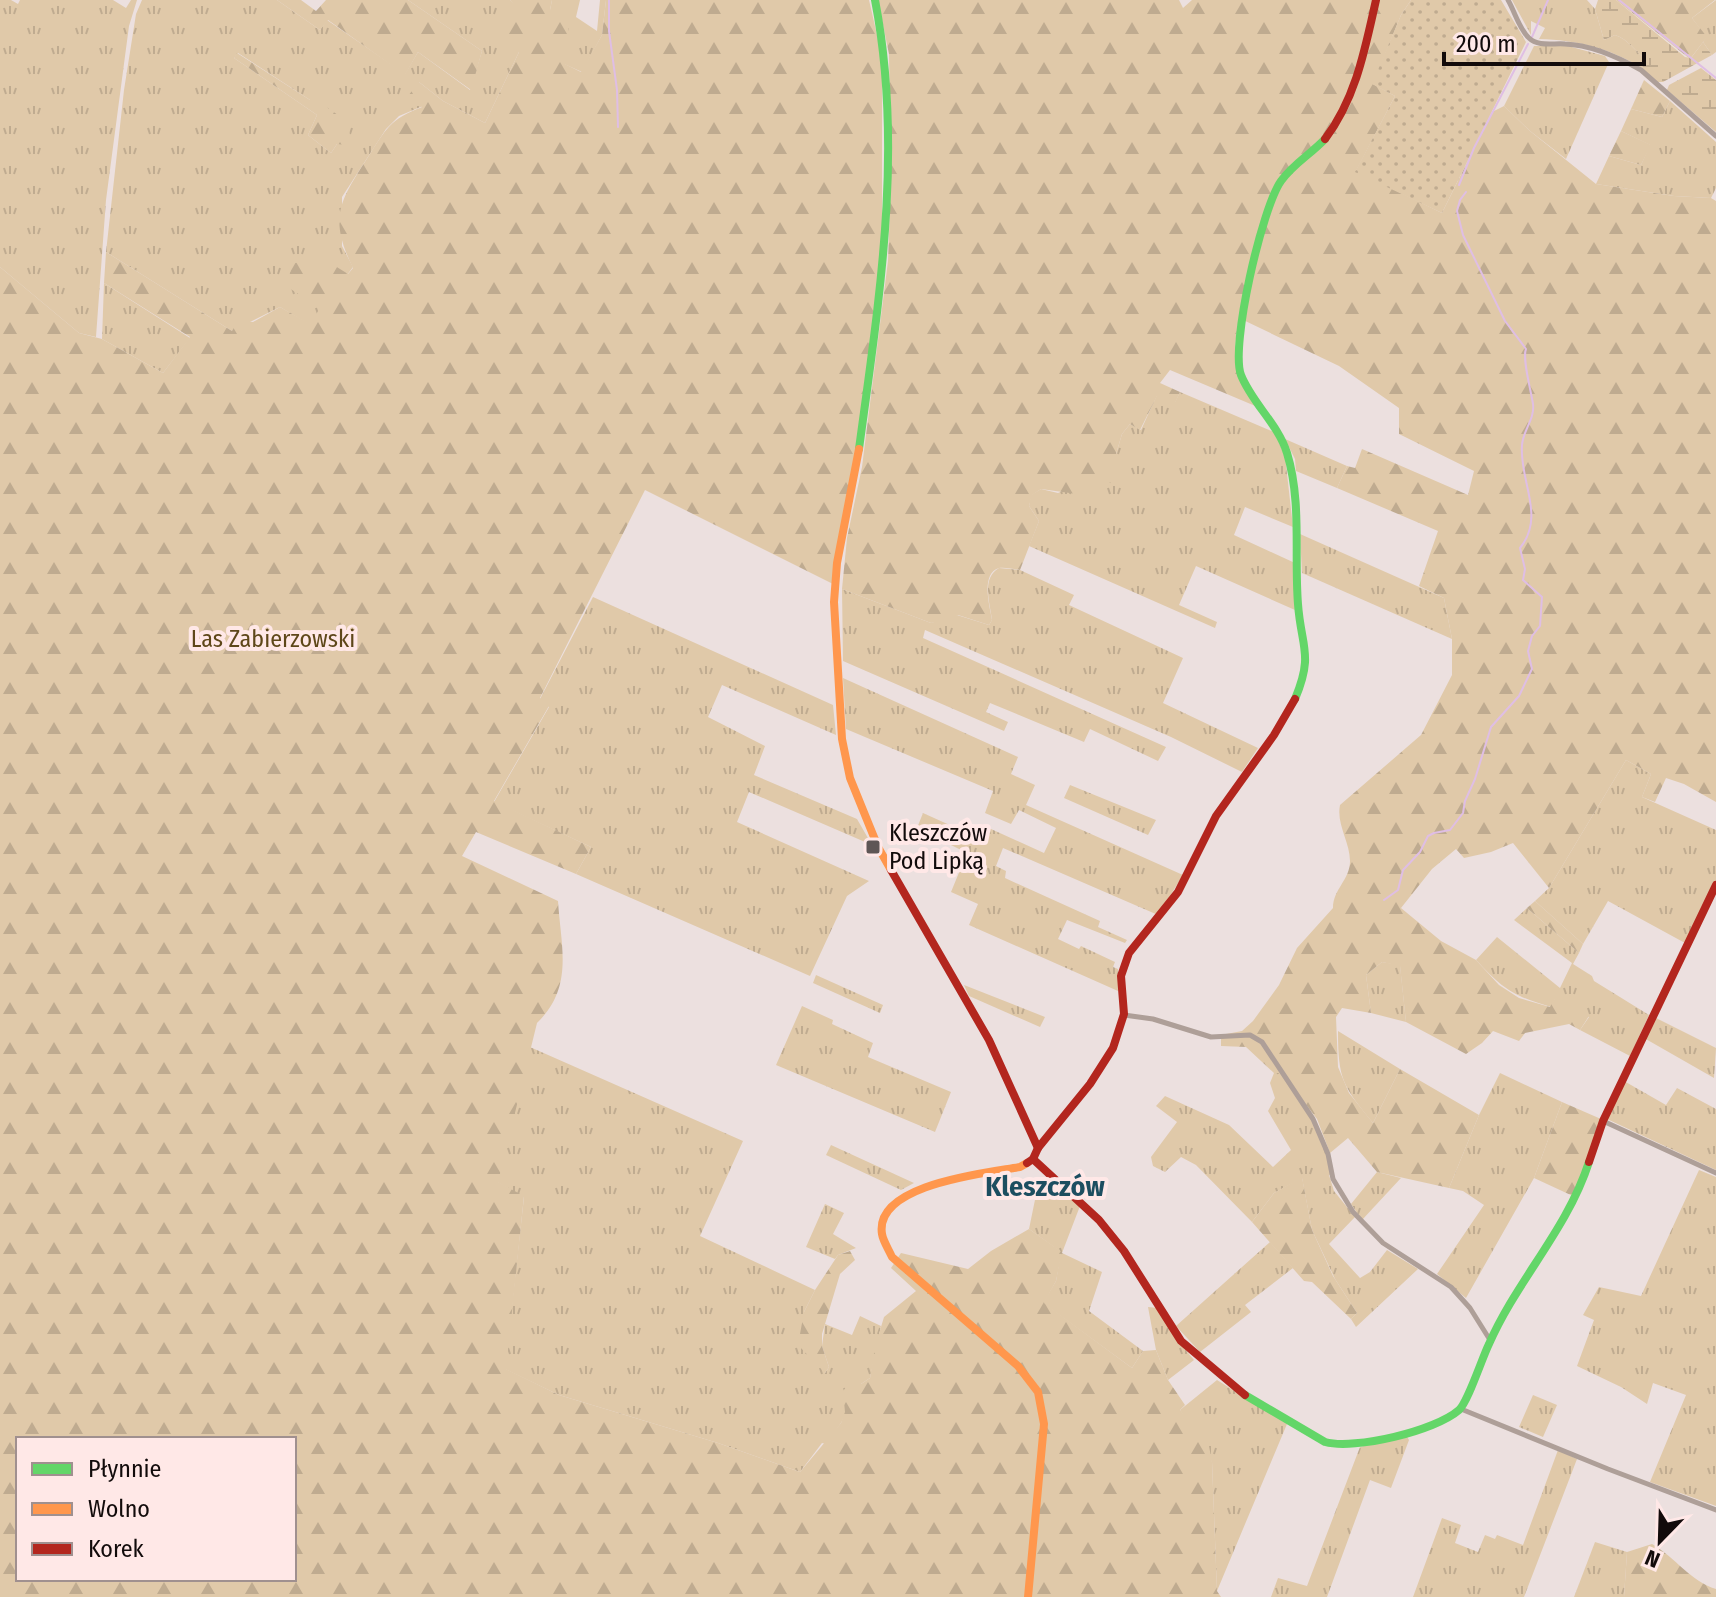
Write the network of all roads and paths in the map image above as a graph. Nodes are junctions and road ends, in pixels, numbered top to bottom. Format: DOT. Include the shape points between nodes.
graph roads {
  1 [pos="875,0"];
  2 [pos="1376,0"];
  3 [pos="1508,0"];
  4 [pos="1716,136"];
  5 [pos="1716,885"];
  6 [pos="1124,1015"];
  7 [pos="1603,1121"];
  8 [pos="1038,1148"];
  9 [pos="1033,1159"];
  10 [pos="1716,1173"];
  11 [pos="1490,1340"];
  12 [pos="1461,1409"];
  13 [pos="1716,1510"];
  14 [pos="1028,1597"];
  1 -- 8 [label="street" via="885,52 884,261 856,468 837,563 834,602 842,739 850,778 873,838 989,1040"];
  2 -- 6 [label="street" via="1347,106 1325,140 1279,182 1272,199 1250,283 1238,363 1287,453 1294,491 1299,617 1307,654 1303,677 1286,716 1220,809 1177,893 1123,964"];
  3 -- 4 [label="street" via="1529,40 1592,48 1627,62"];
  5 -- 7 [label="street"];
  6 -- 8 [label="street" via="1106,1061"];
  6 -- 11 [label="street" via="1211,1037 1250,1035 1262,1042 1313,1119 1333,1179 1353,1212 1383,1243 1451,1287"];
  7 -- 10 [label="street"];
  7 -- 11 [label="street" via="1579,1194"];
  8 -- 9 [label="street"];
  9 -- 12 [label="street" via="1099,1220 1181,1341 1252,1400 1325,1442 1347,1447 1434,1425"];
  9 -- 14 [label="street" via="1020,1167 903,1195 882,1222 882,1243 892,1257 1018,1366 1042,1400"];
  11 -- 12 [label="street"];
  12 -- 13 [label="street"];
}
